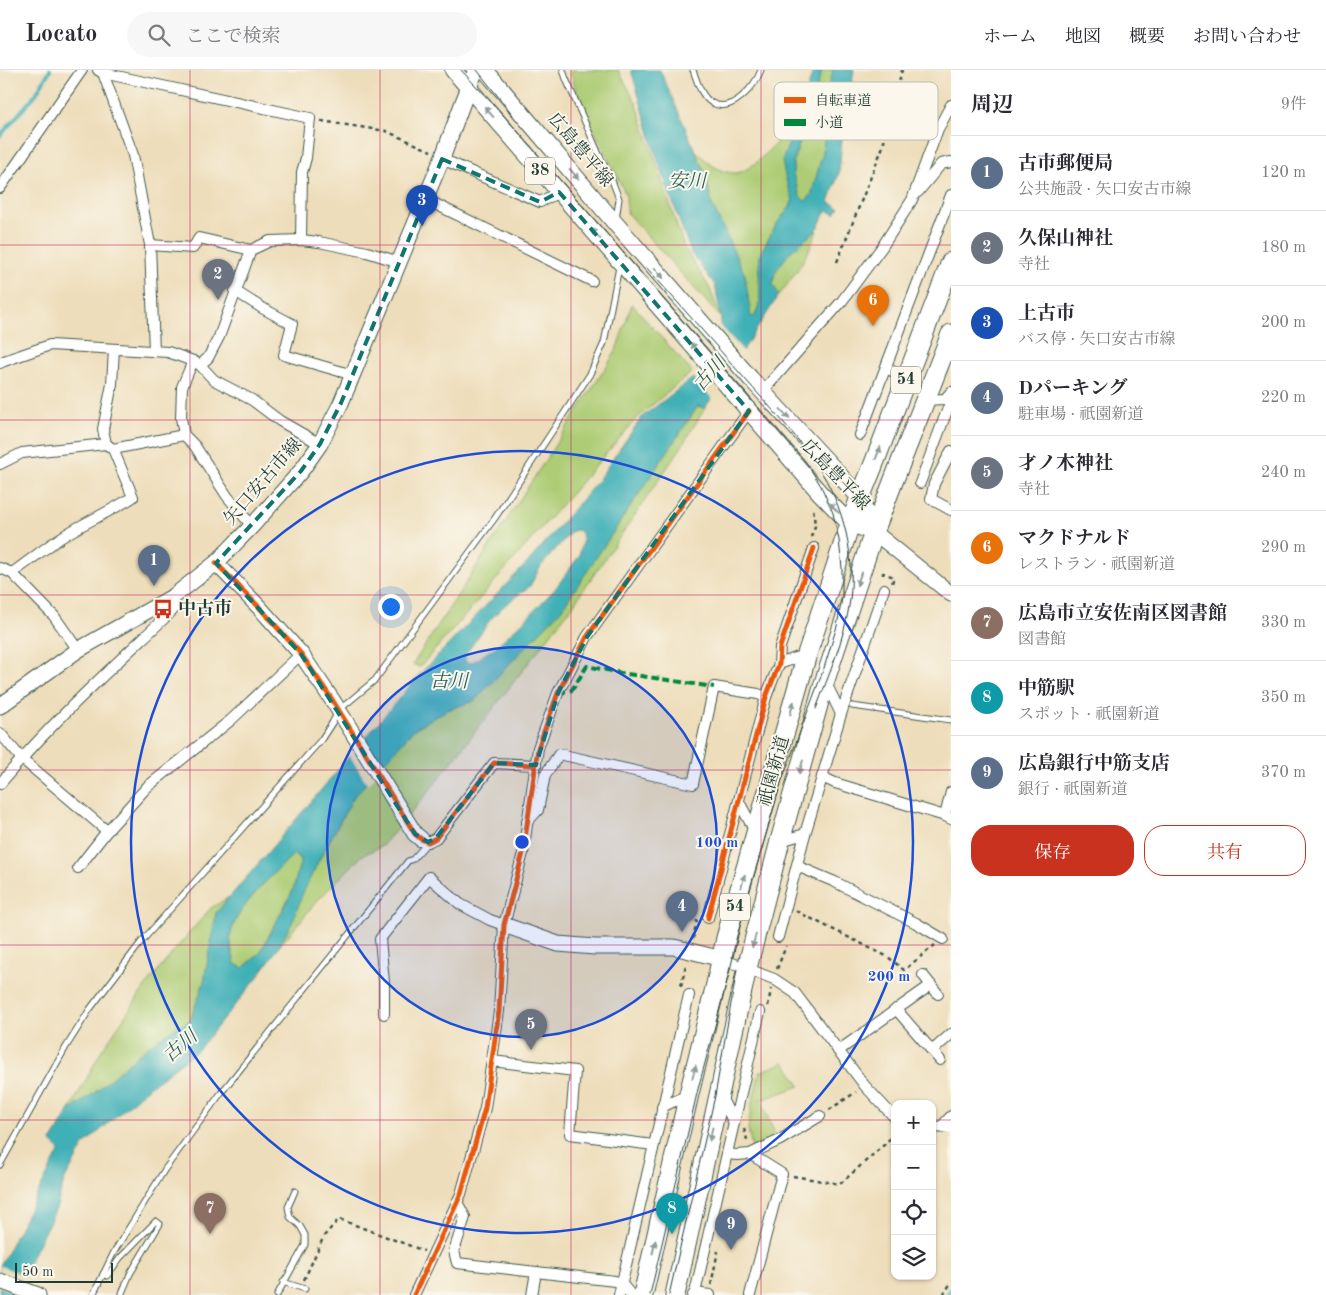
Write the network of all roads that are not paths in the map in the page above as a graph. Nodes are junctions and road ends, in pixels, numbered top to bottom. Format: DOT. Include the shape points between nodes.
graph roads {
  1 [pos="82,70"];
  2 [pos="453,70"];
  3 [pos="476,70"];
  4 [pos="485,70"];
  5 [pos="563,70"];
  6 [pos="693,70"];
  7 [pos="761,70"];
  8 [pos="101,72"];
  9 [pos="468,89"];
  10 [pos="951,105"];
  11 [pos="938,129"];
  12 [pos="934,140"];
  13 [pos="443,157"];
  14 [pos="951,162"];
  15 [pos="0,188"];
  16 [pos="559,192"];
  17 [pos="951,195"];
  18 [pos="425,199"];
  19 [pos="913,199"];
  20 [pos="615,223"];
  21 [pos="301,240"];
  22 [pos="150,245"];
  23 [pos="252,250"];
  24 [pos="399,262"];
  25 [pos="951,262"];
  26 [pos="624,266"];
  27 [pos="592,281"];
  28 [pos="235,291"];
  29 [pos="951,334"];
  30 [pos="114,349"];
  31 [pos="154,351"];
  32 [pos="1,361"];
  33 [pos="196,363"];
  34 [pos="886,368"];
  35 [pos="353,375"];
  36 [pos="907,378"];
  37 [pos="763,391"];
  38 [pos="951,392"];
  39 [pos="925,400"];
  40 [pos="951,400"];
  41 [pos="749,412"];
  42 [pos="184,435"];
  43 [pos="860,435"];
  44 [pos="320,444"];
  45 [pos="110,446"];
  46 [pos="951,452"];
  47 [pos="0,464"];
  48 [pos="920,483"];
  49 [pos="860,498"];
  50 [pos="951,510"];
  51 [pos="850,524"];
  52 [pos="252,526"];
  53 [pos="874,532"];
  54 [pos="814,548"];
  55 [pos="216,563"];
  56 [pos="0,568"];
  57 [pos="12,573"];
  58 [pos="884,589"];
  59 [pos="951,594"];
  60 [pos="174,596"];
  61 [pos="78,650"];
  62 [pos="301,654"];
  63 [pos="807,654"];
  64 [pos="779,664"];
  65 [pos="825,680"];
  66 [pos="766,697"];
  67 [pos="1,703"];
  68 [pos="852,706"];
  69 [pos="341,714"];
  70 [pos="841,714"];
  71 [pos="951,720"];
  72 [pos="0,733"];
  73 [pos="21,758"];
  74 [pos="536,765"];
  75 [pos="822,777"];
  76 [pos="0,784"];
  77 [pos="951,792"];
  78 [pos="739,802"];
  79 [pos="948,817"];
  80 [pos="527,822"];
  81 [pos="107,831"];
  82 [pos="756,834"];
  83 [pos="805,834"];
  84 [pos="421,838"];
  85 [pos="780,841"];
  86 [pos="797,866"];
  87 [pos="78,868"];
  88 [pos="708,918"];
  89 [pos="504,925"];
  90 [pos="778,937"];
  91 [pos="943,939"];
  92 [pos="722,959"];
  93 [pos="747,968"];
  94 [pos="923,975"];
  95 [pos="931,984"];
  96 [pos="938,994"];
  97 [pos="689,995"];
  98 [pos="896,1009"];
  99 [pos="760,1012"];
  100 [pos="384,1014"];
  101 [pos="951,1034"];
  102 [pos="838,1051"];
  103 [pos="932,1051"];
  104 [pos="940,1060"];
  105 [pos="492,1061"];
  106 [pos="689,1094"];
  107 [pos="720,1094"];
  108 [pos="662,1107"];
  109 [pos="891,1114"];
  110 [pos="820,1116"];
  111 [pos="951,1116"];
  112 [pos="738,1124"];
  113 [pos="941,1127"];
  114 [pos="653,1145"];
  115 [pos="726,1154"];
  116 [pos="750,1154"];
  117 [pos="0,1164"];
  118 [pos="295,1191"];
  119 [pos="457,1202"];
  120 [pos="536,1272"];
  121 [pos="103,1274"];
  122 [pos="0,1281"];
  123 [pos="284,1282"];
  124 [pos="622,1283"];
  125 [pos="303,1288"];
  126 [pos="122,1293"];
  127 [pos="694,1294"];
  128 [pos="38,1295"];
  129 [pos="93,1295"];
  130 [pos="277,1295"];
  131 [pos="414,1295"];
  132 [pos="532,1295"];
  133 [pos="619,1295"];
  134 [pos="631,1295"];
  135 [pos="643,1295"];
  136 [pos="675,1295"];
  137 [pos="710,1295"];
  138 [pos="750,1295"];
  1 -- 15 [label="street"];
  2 -- 9 [label="main road, 広島豊平線 / 38"];
  3 -- 9 [label="main road, 矢口安古市線"];
  4 -- 20 [label="main road, 広島豊平線 / 38, one-way"];
  5 -- 20 [label="lane" via="619,199"];
  6 -- 7 [label="lane" via="704,95 712,103 722,106 730,105 749,90"];
  8 -- 21 [label="street" via="310,118 302,172"];
  8 -- 22 [label="street" via="133,155"];
  9 -- 13 [label="main road, 矢口安古市線"];
  16 -- 9 [label="main road, 広島豊平線 / 38, one-way"];
  10 -- 11 [label="street"];
  12 -- 19 [label="street"];
  13 -- 16 [label="street" via="540,202"];
  13 -- 18 [label="main road, 矢口安古市線"];
  14 -- 19 [label="street" via="941,164"];
  26 -- 16 [label="main road, 広島豊平線 / 38, one-way"];
  17 -- 34 [label="street"];
  18 -- 24 [label="main road, 矢口安古市線"];
  18 -- 27 [label="street"];
  19 -- 37 [label="street" via="842,301"];
  20 -- 37 [label="main road, 広島豊平線 / 38, one-way"];
  21 -- 23 [label="street" via="270,241"];
  21 -- 24 [label="street" via="367,252"];
  22 -- 23 [label="street" via="194,248 199,238"];
  22 -- 31 [label="street"];
  23 -- 28 [label="street"];
  24 -- 35 [label="main road, 矢口安古市線"];
  25 -- 36 [label="highway, 祇園新道 / 54"];
  41 -- 26 [label="main road, 広島豊平線 / 38, one-way"];
  26 -- 69 [label="lane" via="617,281 604,343 590,374 495,518 375,680"];
  28 -- 33 [label="street" via="208,358"];
  28 -- 35 [label="street" via="292,324 284,355"];
  29 -- 39 [label="highway, 祇園新道 / 54"];
  30 -- 31 [label="street"];
  30 -- 32 [label="street" via="50,345"];
  30 -- 45 [label="street" via="112,384 103,430"];
  31 -- 33 [label="street" via="168,352"];
  33 -- 42 [label="street" via="182,387"];
  33 -- 44 [label="street" via="214,380 252,400"];
  34 -- 36 [label="street"];
  34 -- 43 [label="street"];
  35 -- 44 [label="main road, 矢口安古市線"];
  49 -- 36 [label="highway, 祇園新道 / 54, one-way"];
  37 -- 49 [label="main road, 広島豊平線 / 38, one-way"];
  38 -- 39 [label="street" via="945,399"];
  39 -- 53 [label="highway, 祇園新道 / 54"];
  40 -- 48 [label="street"];
  51 -- 41 [label="main road, 広島豊平線 / 38, one-way"];
  41 -- 74 [label="street" via="587,637 558,693 538,748"];
  42 -- 45 [label="street"];
  42 -- 52 [label="street"];
  44 -- 52 [label="main road, 矢口安古市線" via="301,471"];
  45 -- 47 [label="street" via="22,453"];
  45 -- 57 [label="street" via="133,497 84,524"];
  46 -- 50 [label="street" via="934,484 931,500"];
  49 -- 51 [label="highway, 祇園新道 / 54"];
  49 -- 53 [label="main road, 広島豊平線 / 38"];
  51 -- 53 [label="main road, 広島豊平線 / 38"];
  51 -- 63 [label="highway, 祇園新道 / 54"];
  52 -- 55 [label="main road, 矢口安古市線"];
  53 -- 59 [label="main road"];
  53 -- 65 [label="highway, 祇園新道 / 54, one-way"];
  54 -- 64 [label="street" via="780,647"];
  55 -- 60 [label="main road, 矢口安古市線"];
  55 -- 62 [label="main road"];
  56 -- 57 [label="street"];
  57 -- 61 [label="street" via="54,616"];
  58 -- 70 [label="street"];
  60 -- 61 [label="main road, 矢口安古市線"];
  60 -- 73 [label="street" via="173,610"];
  61 -- 67 [label="main road, 矢口安古市線"];
  62 -- 69 [label="main road"];
  62 -- 81 [label="street" via="231,720 147,787"];
  63 -- 64 [label="street"];
  82 -- 63 [label="highway, 祇園新道 / 54, one-way"];
  64 -- 66 [label="street"];
  65 -- 70 [label="street"];
  65 -- 85 [label="highway, 祇園新道 / 54, one-way"];
  66 -- 78 [label="street"];
  66 -- 80 [label="street" via="714,687 693,784 559,754 545,775 538,810"];
  68 -- 71 [label="lane"];
  69 -- 84 [label="main road"];
  69 -- 117 [label="lane" via="142,940 90,1009"];
  70 -- 75 [label="street"];
  72 -- 73 [label="street"];
  73 -- 76 [label="street"];
  73 -- 81 [label="street"];
  74 -- 80 [label="street"];
  74 -- 84 [label="street" via="494,763 436,838"];
  75 -- 79 [label="street"];
  75 -- 83 [label="street"];
  77 -- 79 [label="street"];
  78 -- 82 [label="street"];
  78 -- 88 [label="street"];
  80 -- 89 [label="street"];
  81 -- 87 [label="street"];
  92 -- 82 [label="highway, 祇園新道 / 54, one-way"];
  83 -- 85 [label="street"];
  83 -- 86 [label="street"];
  84 -- 121 [label="lane" via="414,859 408,861 222,1093 165,1170"];
  85 -- 93 [label="highway, 祇園新道 / 54, one-way"];
  86 -- 90 [label="street"];
  86 -- 91 [label="street" via="835,882"];
  89 -- 92 [label="main road" via="558,944 674,947"];
  89 -- 100 [label="street" via="460,904 429,876 380,939"];
  89 -- 105 [label="street" via="499,1011"];
  92 -- 93 [label="street"];
  106 -- 92 [label="highway, 祇園新道 / 54, one-way"];
  93 -- 102 [label="street" via="774,979 795,993"];
  93 -- 107 [label="highway, 祇園新道 / 54"];
  94 -- 95 [label="street"];
  95 -- 96 [label="street"];
  95 -- 98 [label="street"];
  97 -- 108 [label="street"];
  98 -- 102 [label="street"];
  98 -- 103 [label="street"];
  99 -- 112 [label="street"];
  101 -- 103 [label="street"];
  102 -- 109 [label="street"];
  103 -- 104 [label="street"];
  105 -- 114 [label="street" via="575,1071 570,1134"];
  105 -- 119 [label="street" via="485,1108"];
  106 -- 108 [label="street"];
  135 -- 106 [label="highway, 祇園新道 / 54, one-way"];
  107 -- 112 [label="street"];
  107 -- 136 [label="highway, 祇園新道 / 54, one-way"];
  108 -- 114 [label="street"];
  110 -- 116 [label="street"];
  111 -- 113 [label="street"];
  112 -- 115 [label="street"];
  114 -- 124 [label="street"];
  115 -- 116 [label="street"];
  115 -- 127 [label="street"];
  116 -- 138 [label="street" via="782,1174"];
  118 -- 123 [label="lane" via="288,1207 290,1216 305,1234 305,1245"];
  119 -- 120 [label="street" via="465,1217 454,1251 458,1263"];
  119 -- 131 [label="street"];
  120 -- 124 [label="street"];
  120 -- 132 [label="street"];
  121 -- 126 [label="lane" via="107,1276 156,1221 160,1224"];
  121 -- 129 [label="lane"];
  122 -- 128 [label="main road"];
  123 -- 125 [label="lane"];
  123 -- 130 [label="lane"];
  124 -- 133 [label="street"];
  124 -- 134 [label="street"];
  127 -- 137 [label="street"];
}
